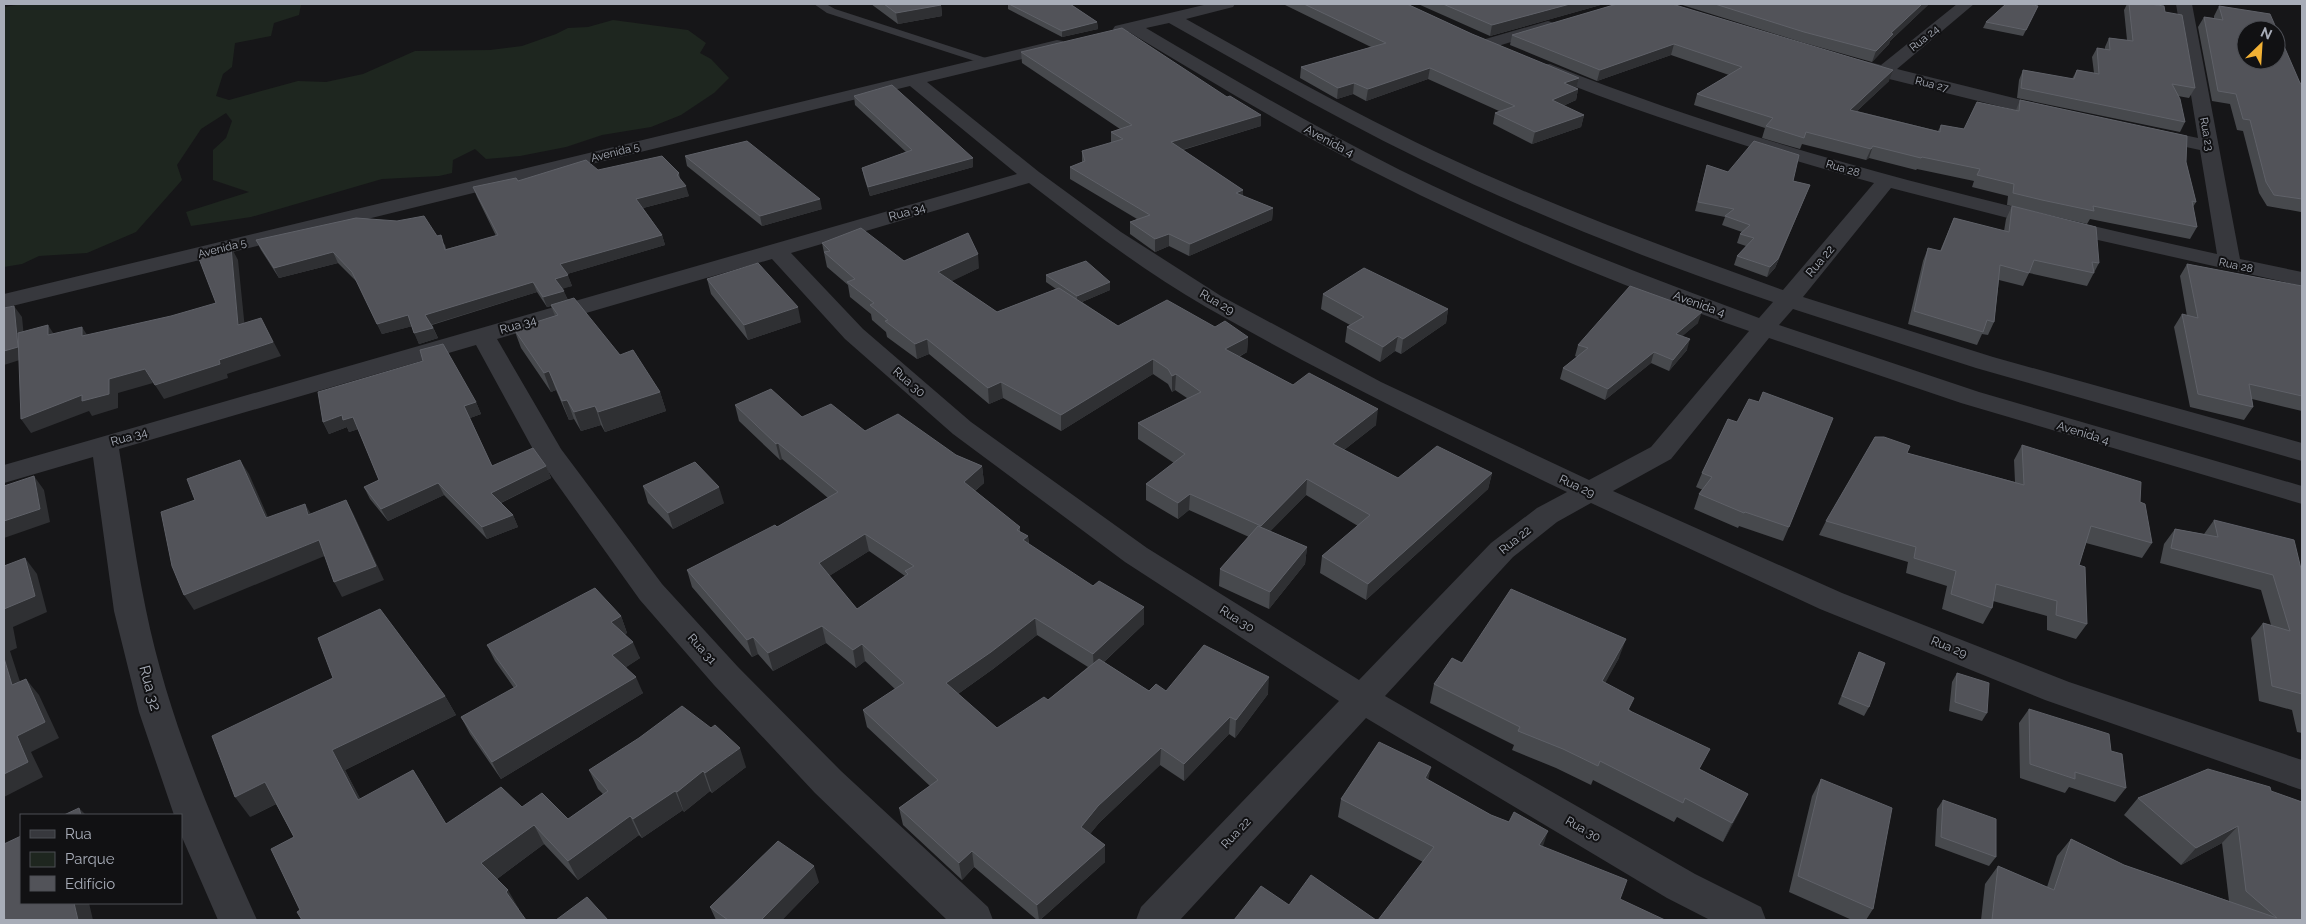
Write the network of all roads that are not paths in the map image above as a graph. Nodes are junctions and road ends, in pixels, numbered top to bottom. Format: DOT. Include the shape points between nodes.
graph roads {
  1 [pos="819,4"];
  2 [pos="1226,4"];
  3 [pos="1966,4"];
  4 [pos="2184,4"];
  5 [pos="1171,17"];
  6 [pos="1562,22"];
  7 [pos="1132,27"];
  8 [pos="1103,34"];
  9 [pos="1470,36"];
  10 [pos="1074,41"];
  11 [pos="1488,44"];
  12 [pos="1514,55"];
  13 [pos="1838,59"];
  14 [pos="988,62"];
  15 [pos="1531,62"];
  16 [pos="1883,72"];
  17 [pos="914,80"];
  18 [pos="2075,118"];
  19 [pos="2138,132"];
  20 [pos="2209,146"];
  21 [pos="1032,176"];
  22 [pos="1886,181"];
  23 [pos="776,250"];
  24 [pos="2230,264"];
  25 [pos="2302,279"];
  26 [pos="1788,299"];
  27 [pos="4,301"];
  28 [pos="1764,328"];
  29 [pos="482,335"];
  30 [pos="105,444"];
  31 [pos="2302,452"];
  32 [pos="4,474"];
  33 [pos="1590,492"];
  34 [pos="2302,495"];
  35 [pos="1362,699"];
  36 [pos="2302,775"];
  37 [pos="237,920"];
  38 [pos="974,920"];
  39 [pos="1154,920"];
  40 [pos="1746,920"];
  1 -- 14 [label="lane" via="831,11"];
  2 -- 5 [label="street"];
  3 -- 16 [label="street, Rua 24"];
  4 -- 20 [label="street, Rua 23"];
  5 -- 7 [label="street"];
  5 -- 26 [label="street" via="1309,95 1460,170 1560,214"];
  6 -- 11 [label="street"];
  7 -- 8 [label="street"];
  7 -- 28 [label="street, Avenida 4" via="1277,113 1431,192 1612,270"];
  9 -- 11 [label="street"];
  10 -- 14 [label="street, Avenida 5"];
  11 -- 12 [label="street"];
  13 -- 16 [label="street, Rua 27"];
  14 -- 17 [label="street, Avenida 5"];
  15 -- 22 [label="street, Rua 28" via="1688,121"];
  16 -- 18 [label="street, Rua 27"];
  17 -- 21 [label="street, Rua 29"];
  17 -- 27 [label="street, Avenida 5"];
  19 -- 20 [label="street"];
  20 -- 24 [label="street, Rua 23"];
  21 -- 23 [label="street, Rua 34"];
  21 -- 33 [label="street, Rua 29" via="1113,238 1213,301 1372,387"];
  22 -- 24 [label="street, Rua 28"];
  22 -- 26 [label="street, Rua 22"];
  23 -- 29 [label="street, Rua 34"];
  23 -- 35 [label="street, Rua 30" via="854,334 962,428 1136,555"];
  24 -- 25 [label="street, Rua 28"];
  26 -- 28 [label="street, Rua 22"];
  26 -- 31 [label="street" via="1992,366"];
  28 -- 33 [label="street, Rua 22" via="1660,453"];
  28 -- 34 [label="street, Avenida 4" via="1921,383 2106,440"];
  29 -- 30 [label="street, Rua 34"];
  29 -- 38 [label="street, Rua 31" via="549,453 651,592 828,782"];
  30 -- 32 [label="street, Rua 34"];
  30 -- 37 [label="street, Rua 32" via="130,611 156,712 195,824"];
  33 -- 35 [label="street, Rua 22" via="1547,515 1502,550"];
  33 -- 36 [label="street, Rua 29" via="1831,601 2057,691"];
  35 -- 39 [label="street, Rua 22"];
  35 -- 40 [label="street, Rua 30" via="1681,886"];
}
